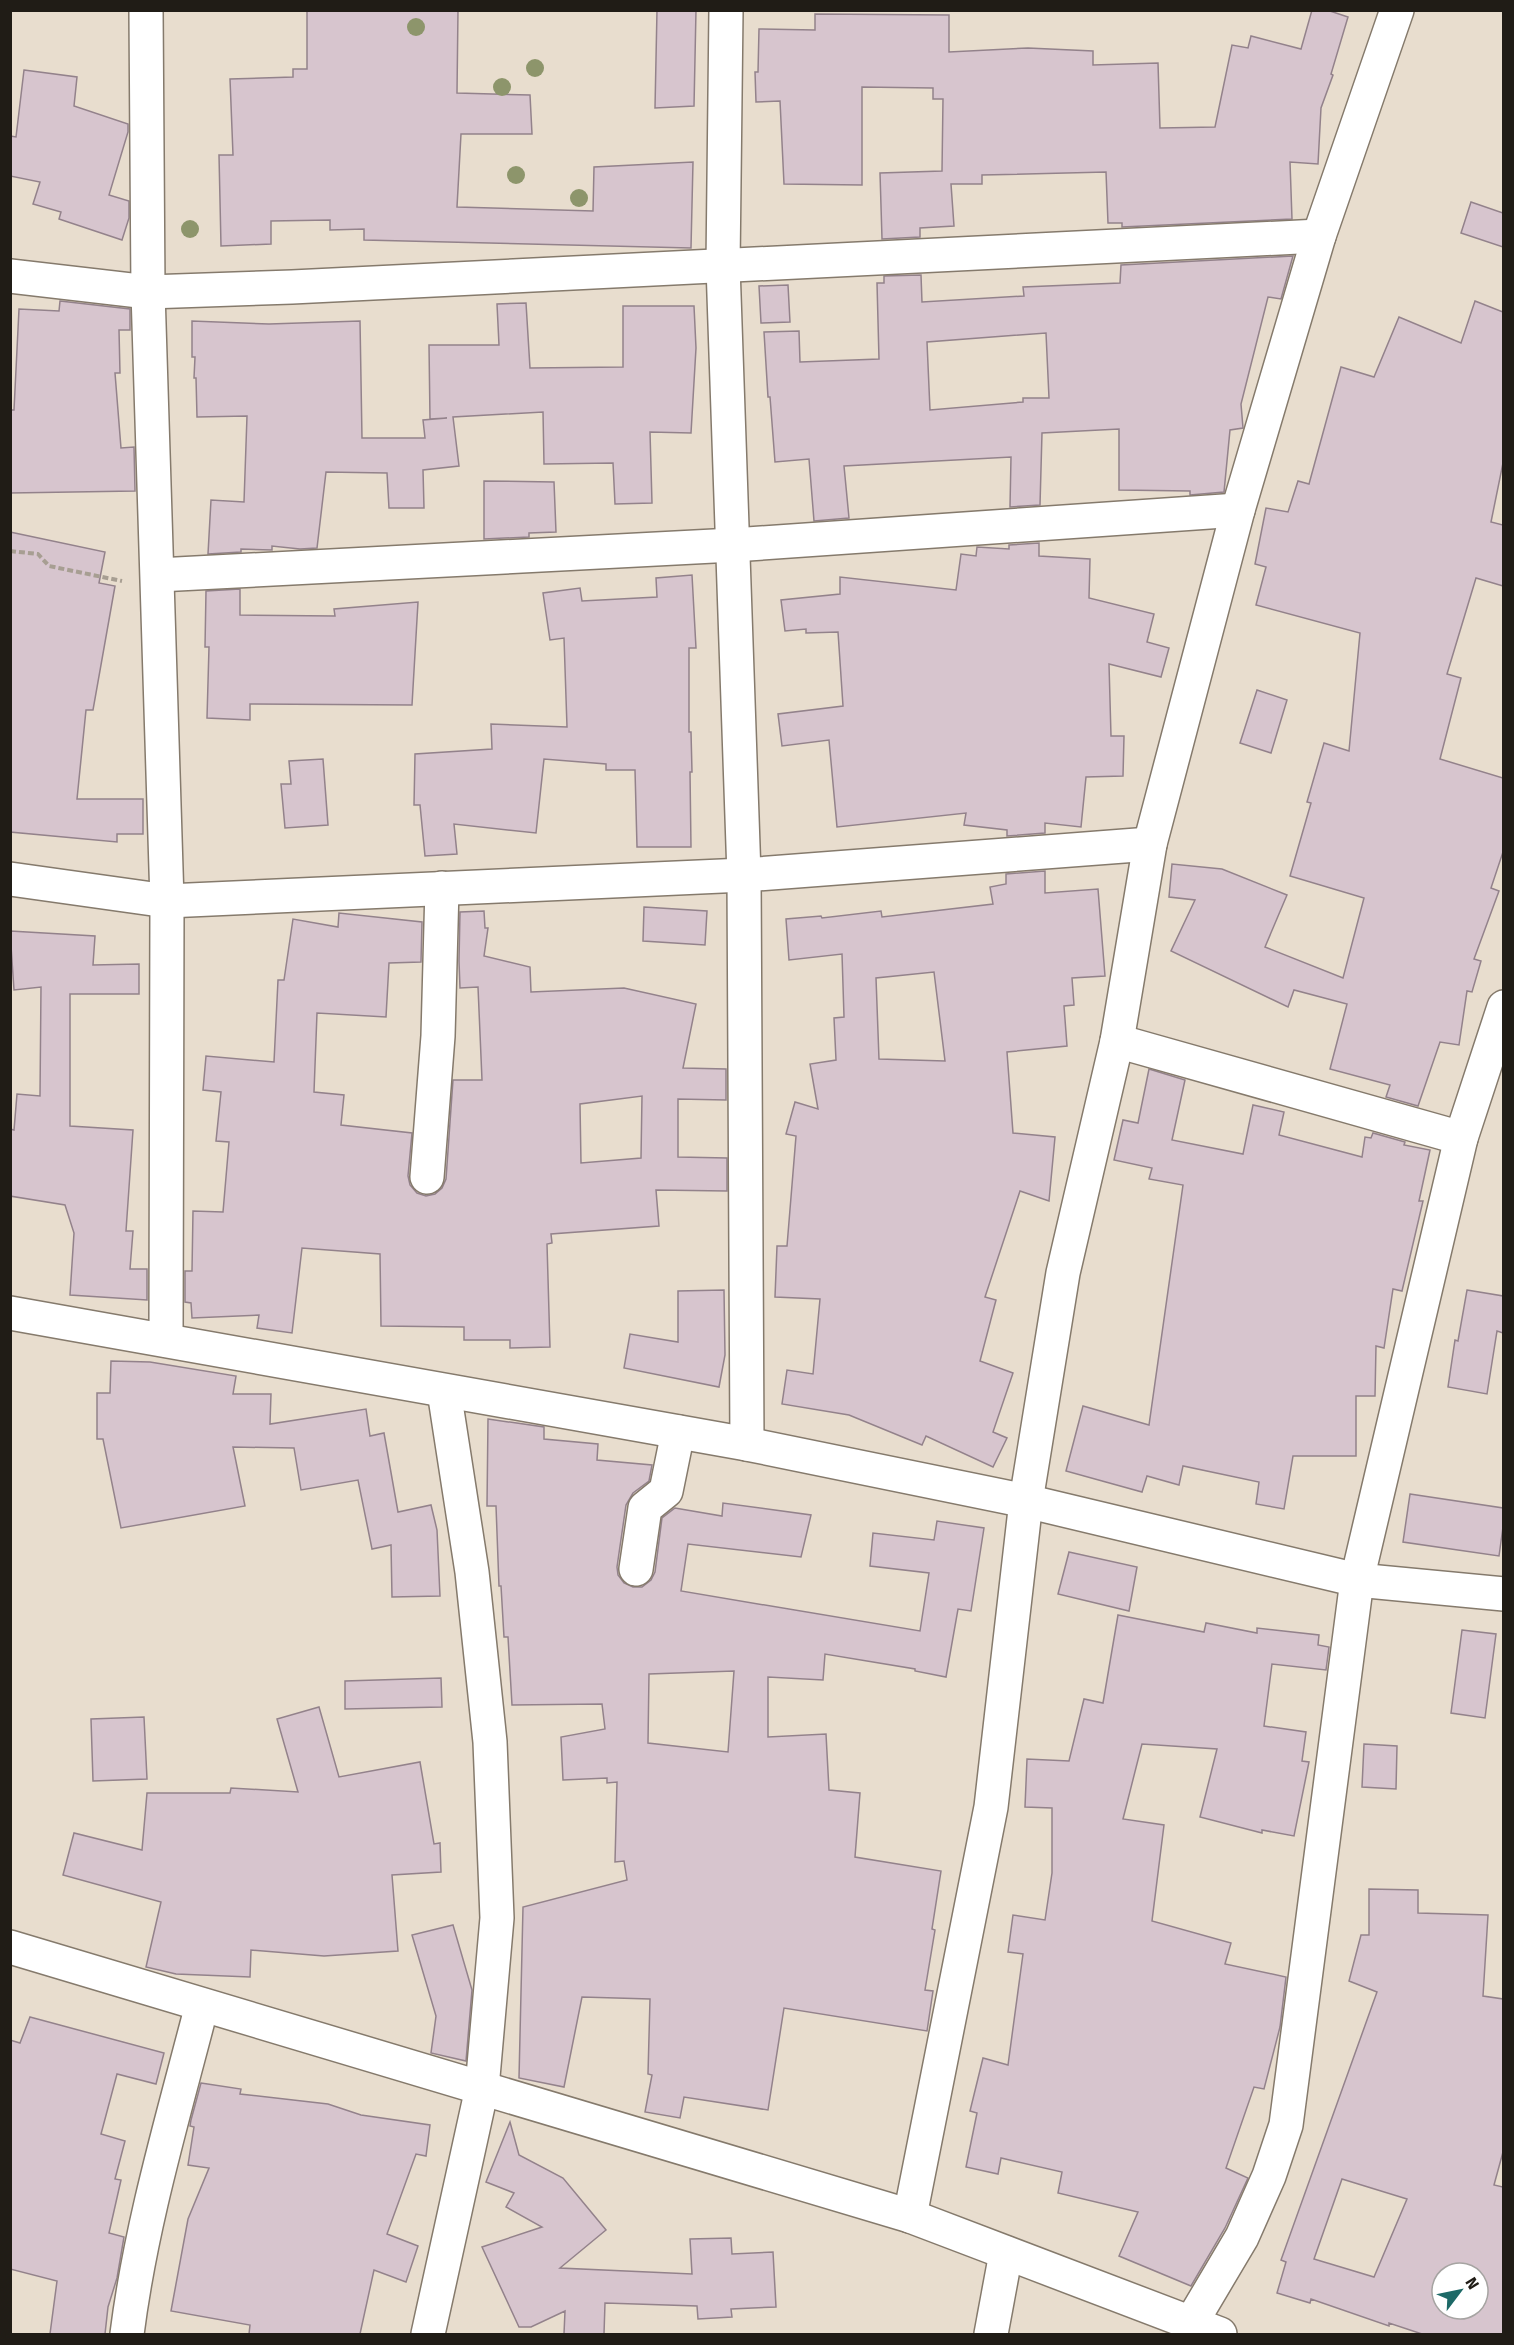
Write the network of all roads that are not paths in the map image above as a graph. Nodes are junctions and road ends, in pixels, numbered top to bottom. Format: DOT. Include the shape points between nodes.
graph roads {
  1 [pos="146,10"];
  2 [pos="726,10"];
  3 [pos="1397,10"];
  4 [pos="1319,236"];
  5 [pos="723,266"];
  6 [pos="10,276"];
  7 [pos="148,292"];
  8 [pos="1238,510"];
  9 [pos="733,545"];
  10 [pos="158,575"];
  11 [pos="1150,844"];
  12 [pos="744,874"];
  13 [pos="10,879"];
  14 [pos="442,888"];
  15 [pos="167,901"];
  16 [pos="1503,1007"];
  17 [pos="1117,1041"];
  18 [pos="1461,1138"];
  19 [pos="427,1177"];
  20 [pos="10,1313"];
  21 [pos="166,1340"];
  22 [pos="444,1391"];
  23 [pos="678,1432"];
  24 [pos="747,1444"];
  25 [pos="1026,1502"];
  26 [pos="636,1569"];
  27 [pos="1357,1580"];
  28 [pos="1503,1594"];
  29 [pos="10,1947"];
  30 [pos="202,2005"];
  31 [pos="482,2088"];
  32 [pos="910,2216"];
  33 [pos="1006,2253"];
  34 [pos="1206,2329"];
  35 [pos="127,2334"];
  36 [pos="428,2334"];
  37 [pos="991,2334"];
  1 -- 7 [label="street"];
  2 -- 5 [label="street"];
  3 -- 4 [label="street"];
  4 -- 5 [label="street"];
  4 -- 8 [label="street"];
  5 -- 7 [label="street"];
  5 -- 9 [label="street"];
  6 -- 7 [label="street"];
  7 -- 10 [label="street"];
  8 -- 9 [label="street"];
  8 -- 11 [label="street"];
  9 -- 10 [label="street"];
  9 -- 12 [label="street"];
  10 -- 15 [label="street"];
  11 -- 12 [label="street"];
  11 -- 17 [label="street"];
  12 -- 14 [label="street"];
  12 -- 24 [label="street"];
  13 -- 15 [label="street"];
  14 -- 15 [label="street"];
  14 -- 19 [label="street" via="438,1036"];
  15 -- 21 [label="street"];
  16 -- 18 [label="street"];
  17 -- 18 [label="street"];
  17 -- 25 [label="street" via="1063,1273"];
  18 -- 27 [label="street"];
  20 -- 21 [label="street"];
  21 -- 22 [label="street"];
  22 -- 23 [label="street"];
  22 -- 31 [label="street" via="472,1572 490,1742 497,1918"];
  23 -- 24 [label="street"];
  23 -- 26 [label="street" via="666,1491 645,1508"];
  24 -- 25 [label="street"];
  25 -- 27 [label="street"];
  25 -- 32 [label="street" via="991,1807"];
  27 -- 28 [label="street"];
  27 -- 34 [label="street" via="1286,2125"];
  29 -- 30 [label="street"];
  30 -- 31 [label="street"];
  30 -- 35 [label="street" via="158,2174 132,2292"];
  31 -- 32 [label="street"];
  31 -- 36 [label="street"];
  32 -- 33 [label="street"];
  33 -- 34 [label="street"];
  33 -- 37 [label="street"];
}
